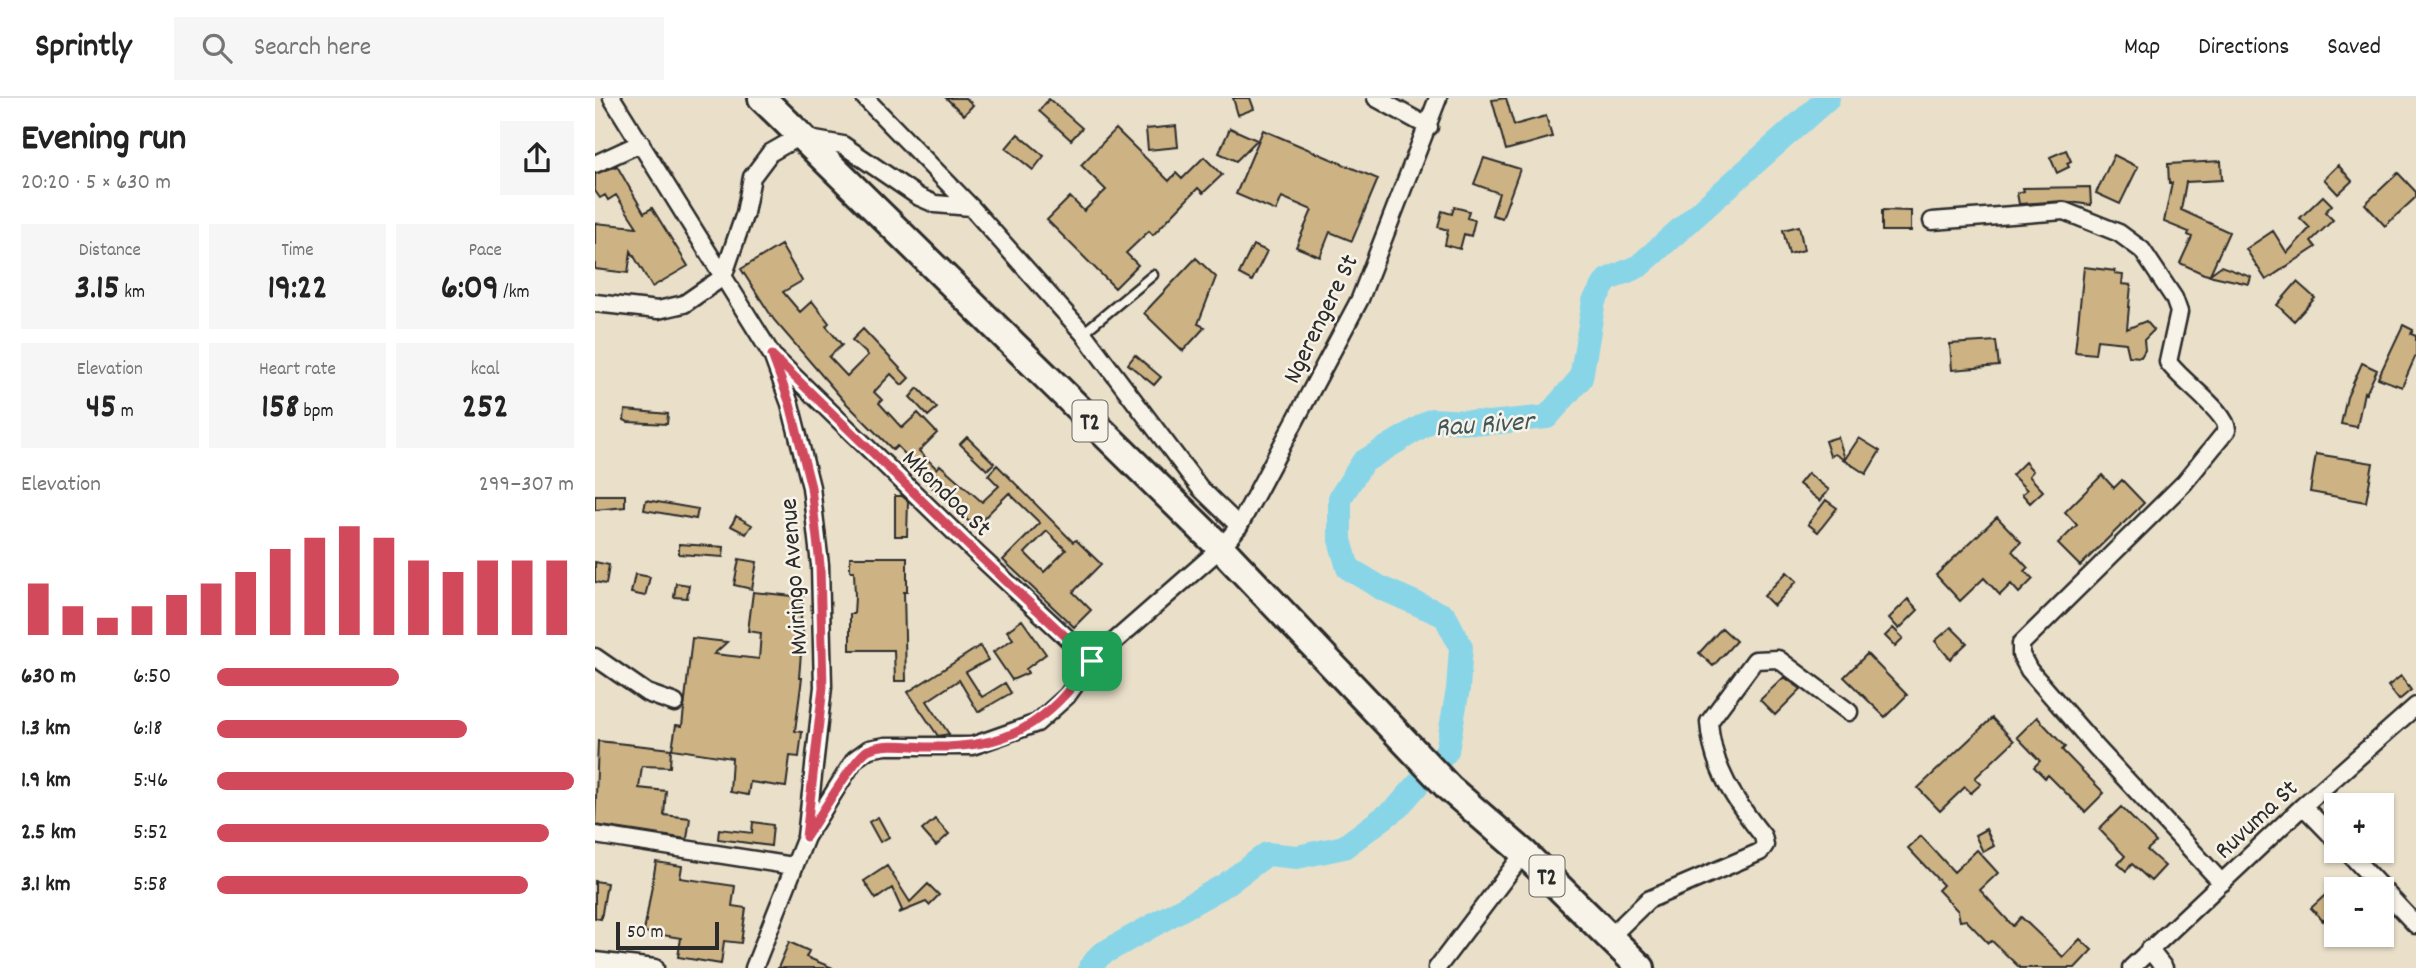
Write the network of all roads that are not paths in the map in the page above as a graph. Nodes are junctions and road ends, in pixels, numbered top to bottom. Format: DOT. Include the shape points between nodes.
graph roads {
  1 [pos="612,98"];
  2 [pos="762,98"];
  3 [pos="865,98"];
  4 [pos="1376,98"];
  5 [pos="1438,98"];
  6 [pos="1429,127"];
  7 [pos="798,137"];
  8 [pos="641,143"];
  9 [pos="595,164"];
  10 [pos="971,207"];
  11 [pos="1931,221"];
  12 [pos="1153,275"];
  13 [pos="723,277"];
  14 [pos="595,303"];
  15 [pos="1083,333"];
  16 [pos="772,355"];
  17 [pos="1239,526"];
  18 [pos="1221,548"];
  19 [pos="595,657"];
  20 [pos="1092,661"];
  21 [pos="675,704"];
  22 [pos="2416,706"];
  23 [pos="1849,712"];
  24 [pos="2303,806"];
  25 [pos="2324,828"];
  26 [pos="595,835"];
  27 [pos="806,837"];
  28 [pos="1524,853"];
  29 [pos="2358,863"];
  30 [pos="793,866"];
  31 [pos="2222,883"];
  32 [pos="2416,925"];
  33 [pos="1610,937"];
  34 [pos="2149,949"];
  35 [pos="595,961"];
  36 [pos="655,968"];
  37 [pos="754,968"];
  38 [pos="1437,968"];
  39 [pos="1641,968"];
  40 [pos="2131,968"];
  41 [pos="2164,968"];
  1 -- 8 [label="street, Mviringo Avenue"];
  2 -- 7 [label="highway, T2"];
  3 -- 10 [label="street"];
  4 -- 6 [label="street"];
  5 -- 6 [label="street, Ngerengere St"];
  6 -- 17 [label="street, Ngerengere St" via="1360,299"];
  7 -- 10 [label="street" via="843,145 935,204"];
  7 -- 13 [label="street" via="770,153 752,177"];
  7 -- 18 [label="highway, T2"];
  8 -- 9 [label="street"];
  8 -- 13 [label="street, Mviringo Avenue"];
  10 -- 15 [label="street"];
  11 -- 31 [label="street" via="2064,211 2119,233 2142,250 2174,298 2179,312 2168,362 2185,384 2223,416 2227,430 2184,483 2021,644 2021,655 2096,747"];
  12 -- 15 [label="lane"];
  13 -- 14 [label="street" via="684,304 658,310"];
  13 -- 16 [label="street, Mviringo Avenue"];
  15 -- 17 [label="street" via="1200,488"];
  16 -- 20 [label="street, Mkondoa St"];
  16 -- 27 [label="street, Mviringo Avenue" via="811,487 820,565 823,687"];
  17 -- 18 [label="street, Ngerengere St"];
  18 -- 20 [label="street, Ngerengere St"];
  18 -- 28 [label="highway, T2" via="1449,788"];
  19 -- 21 [label="street" via="647,694"];
  20 -- 27 [label="street, Ngerengere St" via="1067,696 1037,723 1001,738 972,746 869,749 855,759"];
  22 -- 24 [label="street, Ruvuma St"];
  23 -- 33 [label="street" via="1778,659 1755,660 1709,722 1711,748 1724,782 1765,845 1760,852 1648,900"];
  24 -- 25 [label="street"];
  24 -- 31 [label="street, Ruvuma St"];
  26 -- 30 [label="street"];
  27 -- 30 [label="street, Mviringo Avenue"];
  28 -- 33 [label="highway, T2"];
  28 -- 38 [label="street"];
  29 -- 32 [label="street"];
  30 -- 37 [label="street, Mviringo Avenue"];
  31 -- 34 [label="street, Ruvuma St"];
  33 -- 39 [label="highway, T2"];
  34 -- 40 [label="street, Ruvuma St"];
  34 -- 41 [label="street"];
  35 -- 36 [label="street"];
}
